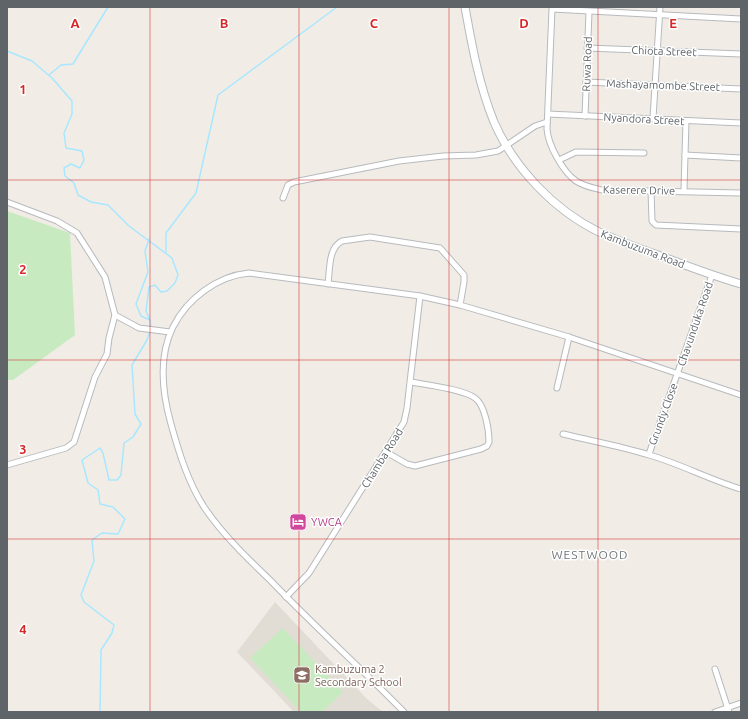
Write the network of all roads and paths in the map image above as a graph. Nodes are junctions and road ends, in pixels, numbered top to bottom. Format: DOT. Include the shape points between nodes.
graph roads {
  1 [pos="465,7"];
  2 [pos="660,7"];
  3 [pos="589,12"];
  4 [pos="659,14"];
  5 [pos="741,19"];
  6 [pos="587,48"];
  7 [pos="658,50"];
  8 [pos="741,54"];
  9 [pos="586,82"];
  10 [pos="656,85"];
  11 [pos="741,89"];
  12 [pos="548,114"];
  13 [pos="585,116"];
  14 [pos="653,118"];
  15 [pos="686,121"];
  16 [pos="547,122"];
  17 [pos="741,123"];
  18 [pos="506,144"];
  19 [pos="644,152"];
  20 [pos="685,155"];
  21 [pos="741,158"];
  22 [pos="559,160"];
  23 [pos="651,190"];
  24 [pos="684,190"];
  25 [pos="741,193"];
  26 [pos="283,198"];
  27 [pos="7,202"];
  28 [pos="741,229"];
  29 [pos="712,275"];
  30 [pos="328,284"];
  31 [pos="741,284"];
  32 [pos="420,296"];
  33 [pos="460,305"];
  34 [pos="115,315"];
  35 [pos="170,332"];
  36 [pos="569,337"];
  37 [pos="678,374"];
  38 [pos="411,382"];
  39 [pos="557,388"];
  40 [pos="741,395"];
  41 [pos="563,434"];
  42 [pos="386,452"];
  43 [pos="649,454"];
  44 [pos="7,465"];
  45 [pos="741,489"];
  46 [pos="286,597"];
  47 [pos="715,669"];
  48 [pos="741,703"];
  49 [pos="728,710"];
  50 [pos="404,712"];
  51 [pos="714,712"];
  1 -- 18 [label="main road, Kambuzuma Road" via="484,95"];
  2 -- 4 [label="street"];
  3 -- 4 [label="street"];
  3 -- 6 [label="street, Ruwa Road"];
  3 -- 12 [label="street, Kaserere Drive" via="552,9"];
  4 -- 5 [label="street"];
  4 -- 7 [label="street"];
  6 -- 7 [label="street, Chiota Street"];
  6 -- 9 [label="street, Ruwa Road"];
  7 -- 8 [label="street, Chiota Street"];
  7 -- 10 [label="street"];
  9 -- 10 [label="street, Mashayamombe Street"];
  9 -- 13 [label="street, Ruwa Road"];
  10 -- 11 [label="street, Mashayamombe Street"];
  10 -- 14 [label="street"];
  12 -- 13 [label="street, Nyandora Street"];
  12 -- 16 [label="street, Kaserere Drive"];
  13 -- 14 [label="street, Nyandora Street"];
  14 -- 15 [label="street, Nyandora Street"];
  15 -- 17 [label="street, Nyandora Street"];
  15 -- 20 [label="street"];
  16 -- 18 [label="street" via="535,126"];
  16 -- 22 [label="street, Kaserere Drive" via="549,140"];
  18 -- 26 [label="street" via="498,151 487,153 399,161 294,182 288,185"];
  18 -- 29 [label="main road, Kambuzuma Road" via="527,174 552,200 574,217 620,241"];
  19 -- 22 [label="street" via="576,152"];
  20 -- 21 [label="street"];
  20 -- 24 [label="street"];
  22 -- 23 [label="street, Kaserere Drive" via="574,180 586,186 602,190"];
  23 -- 24 [label="street, Kaserere Drive"];
  23 -- 28 [label="street" via="652,217 656,225"];
  24 -- 25 [label="street, Kaserere Drive"];
  27 -- 34 [label="street" via="57,221 77,233 105,277"];
  29 -- 31 [label="main road, Kambuzuma Road"];
  29 -- 37 [label="street, Chavunduka Road"];
  30 -- 32 [label="street"];
  30 -- 33 [label="street" via="333,250 342,241 370,237 432,246 443,250 464,275"];
  30 -- 35 [label="street" via="256,273 234,276 194,298 180,314"];
  32 -- 33 [label="street"];
  32 -- 38 [label="street, Chamba Road"];
  33 -- 36 [label="street"];
  34 -- 35 [label="street" via="135,326"];
  34 -- 44 [label="street" via="107,354 95,377 74,442 66,448"];
  35 -- 46 [label="street" via="163,367 163,392 172,430 189,480 205,508 228,538"];
  36 -- 37 [label="street"];
  36 -- 39 [label="street"];
  37 -- 40 [label="street"];
  37 -- 43 [label="street, Grundy Close"];
  38 -- 42 [label="street, Chamba Road" via="405,418"];
  38 -- 42 [label="street" via="475,398 482,409 489,442 481,449 419,466 407,464"];
  41 -- 43 [label="street"];
  42 -- 46 [label="street, Chamba Road" via="309,573"];
  43 -- 45 [label="street"];
  46 -- 50 [label="street"];
  47 -- 49 [label="street"];
  48 -- 49 [label="street"];
  49 -- 51 [label="street"];
}
